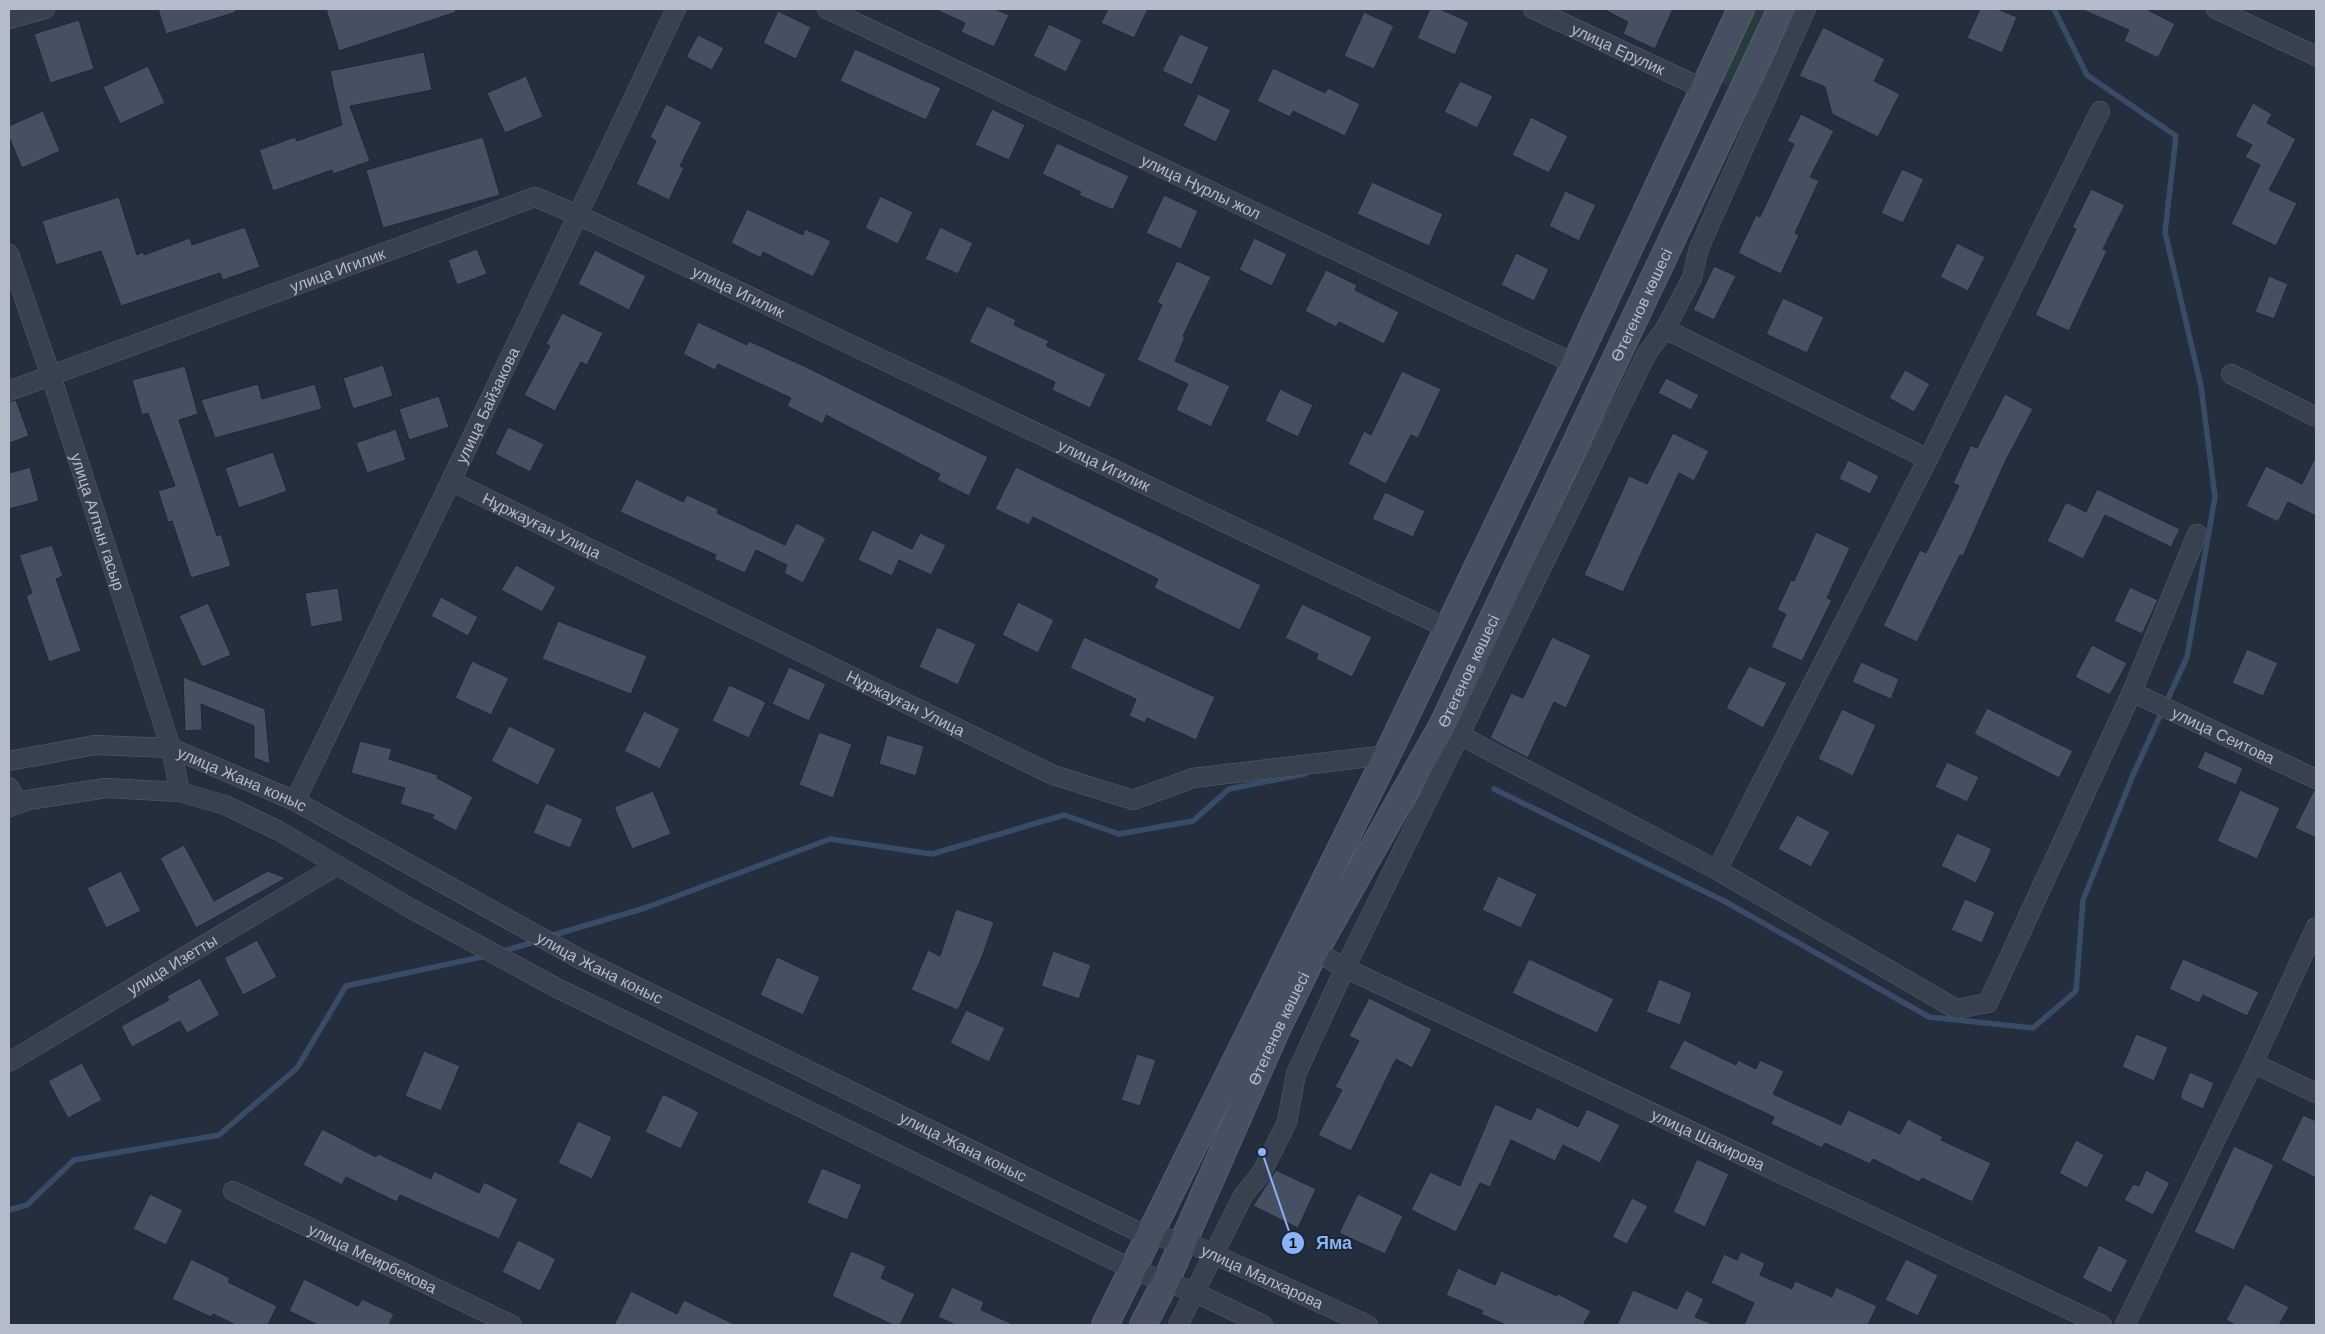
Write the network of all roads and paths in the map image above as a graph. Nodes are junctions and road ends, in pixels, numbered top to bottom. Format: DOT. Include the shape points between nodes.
graph roads {
  1 [pos="45,9"];
  2 [pos="676,9"];
  3 [pos="827,9"];
  4 [pos="1533,9"];
  5 [pos="1741,9"];
  6 [pos="1782,9"];
  7 [pos="1806,9"];
  8 [pos="2216,9"];
  9 [pos="9,19"];
  10 [pos="2316,56"];
  11 [pos="1702,88"];
  12 [pos="2100,111"];
  13 [pos="578,215"];
  14 [pos="9,254"];
  15 [pos="1665,329"];
  16 [pos="1575,364"];
  17 [pos="2231,374"];
  18 [pos="51,376"];
  19 [pos="9,391"];
  20 [pos="2316,417"];
  21 [pos="1928,458"];
  22 [pos="451,481"];
  23 [pos="1517,484"];
  24 [pos="1550,498"];
  25 [pos="2197,534"];
  26 [pos="1447,628"];
  27 [pos="2132,692"];
  28 [pos="1451,731"];
  29 [pos="171,748"];
  30 [pos="1387,754"];
  31 [pos="9,761"];
  32 [pos="2316,779"];
  33 [pos="9,787"];
  34 [pos="180,792"];
  35 [pos="295,801"];
  36 [pos="14,806"];
  37 [pos="336,866"];
  38 [pos="1718,870"];
  39 [pos="2316,927"];
  40 [pos="1315,952"];
  41 [pos="1345,968"];
  42 [pos="9,1062"];
  43 [pos="2253,1063"];
  44 [pos="2316,1093"];
  45 [pos="234,1191"];
  46 [pos="1150,1237"];
  47 [pos="1183,1240"];
  48 [pos="1213,1253"];
  49 [pos="1134,1270"];
  50 [pos="1166,1281"];
  51 [pos="1194,1292"];
  52 [pos="512,1325"];
  53 [pos="1106,1325"];
  54 [pos="1143,1325"];
  55 [pos="1178,1325"];
  56 [pos="1263,1325"];
  57 [pos="1368,1325"];
  58 [pos="2102,1325"];
  59 [pos="2126,1325"];
  1 -- 9 [label="street"];
  2 -- 13 [label="street, улица Байзакова"];
  3 -- 16 [label="street, улица Нурлы жол"];
  4 -- 11 [label="street, улица Ерулик"];
  5 -- 11 [label="main road, Өтегенов көшесі"];
  6 -- 24 [label="main road, Өтегенов көшесі"];
  7 -- 15 [label="street" via="1699,248 1692,278"];
  8 -- 10 [label="street"];
  11 -- 16 [label="main road, Өтегенов көшесі"];
  12 -- 21 [label="street"];
  13 -- 18 [label="street, улица Игилик" via="534,197"];
  13 -- 22 [label="street, улица Байзакова"];
  13 -- 26 [label="street, улица Игилик"];
  14 -- 18 [label="street, улица Алтын гасыр"];
  15 -- 21 [label="street"];
  15 -- 28 [label="street" via="1647,353"];
  16 -- 23 [label="main road, Өтегенов көшесі"];
  17 -- 20 [label="street"];
  18 -- 19 [label="street, улица Игилик"];
  18 -- 29 [label="street, улица Алтын гасыр"];
  21 -- 38 [label="street"];
  22 -- 30 [label="street, Нұржауған Улица" via="1053,775 1133,800 1193,778"];
  22 -- 35 [label="street, улица Байзакова"];
  23 -- 24 [label="main road"];
  23 -- 26 [label="main road, Өтегенов көшесі"];
  24 -- 28 [label="main road, Өтегенов көшесі"];
  25 -- 27 [label="street"];
  26 -- 30 [label="main road, Өтегенов көшесі"];
  27 -- 32 [label="street, улица Сеитова"];
  27 -- 38 [label="street" via="1988,1003 1956,1009"];
  28 -- 38 [label="street"];
  28 -- 40 [label="main road, Өтегенов көшесі"];
  28 -- 41 [label="street"];
  29 -- 31 [label="street, улица Жана коныс" via="95,745"];
  29 -- 34 [label="street, улица Алтын гасыр"];
  29 -- 35 [label="street, улица Жана коныс"];
  30 -- 46 [label="main road, Өтегенов көшесі"];
  33 -- 36 [label="street, улица Жана коныс"];
  34 -- 36 [label="street, улица Жана коныс" via="106,788"];
  34 -- 37 [label="street, улица Жана коныс" via="225,805 279,831"];
  35 -- 46 [label="street, улица Жана коныс" via="580,959"];
  37 -- 42 [label="street, улица Изетты"];
  37 -- 49 [label="street, улица Жана коныс" via="557,988"];
  39 -- 43 [label="street"];
  40 -- 41 [label="street, улица Шакирова"];
  40 -- 47 [label="main road, Өтегенов көшесі" via="1276,1031"];
  41 -- 48 [label="street" via="1296,1074 1287,1122 1261,1174 1244,1194"];
  41 -- 58 [label="street, улица Шакирова"];
  43 -- 44 [label="street"];
  43 -- 59 [label="street"];
  45 -- 52 [label="street, улица Меирбекова"];
  46 -- 47 [label="street, улица Жана коныс"];
  46 -- 49 [label="main road, Өтегенов көшесі"];
  47 -- 48 [label="street, улица Малхарова"];
  47 -- 50 [label="main road, Өтегенов көшесі"];
  48 -- 51 [label="street"];
  48 -- 57 [label="street, улица Малхарова"];
  49 -- 50 [label="street, улица Жана коныс"];
  49 -- 53 [label="main road, Өтегенов көшесі"];
  50 -- 51 [label="street"];
  50 -- 54 [label="main road, Өтегенов көшесі"];
  51 -- 55 [label="street"];
  51 -- 56 [label="street"];
}
